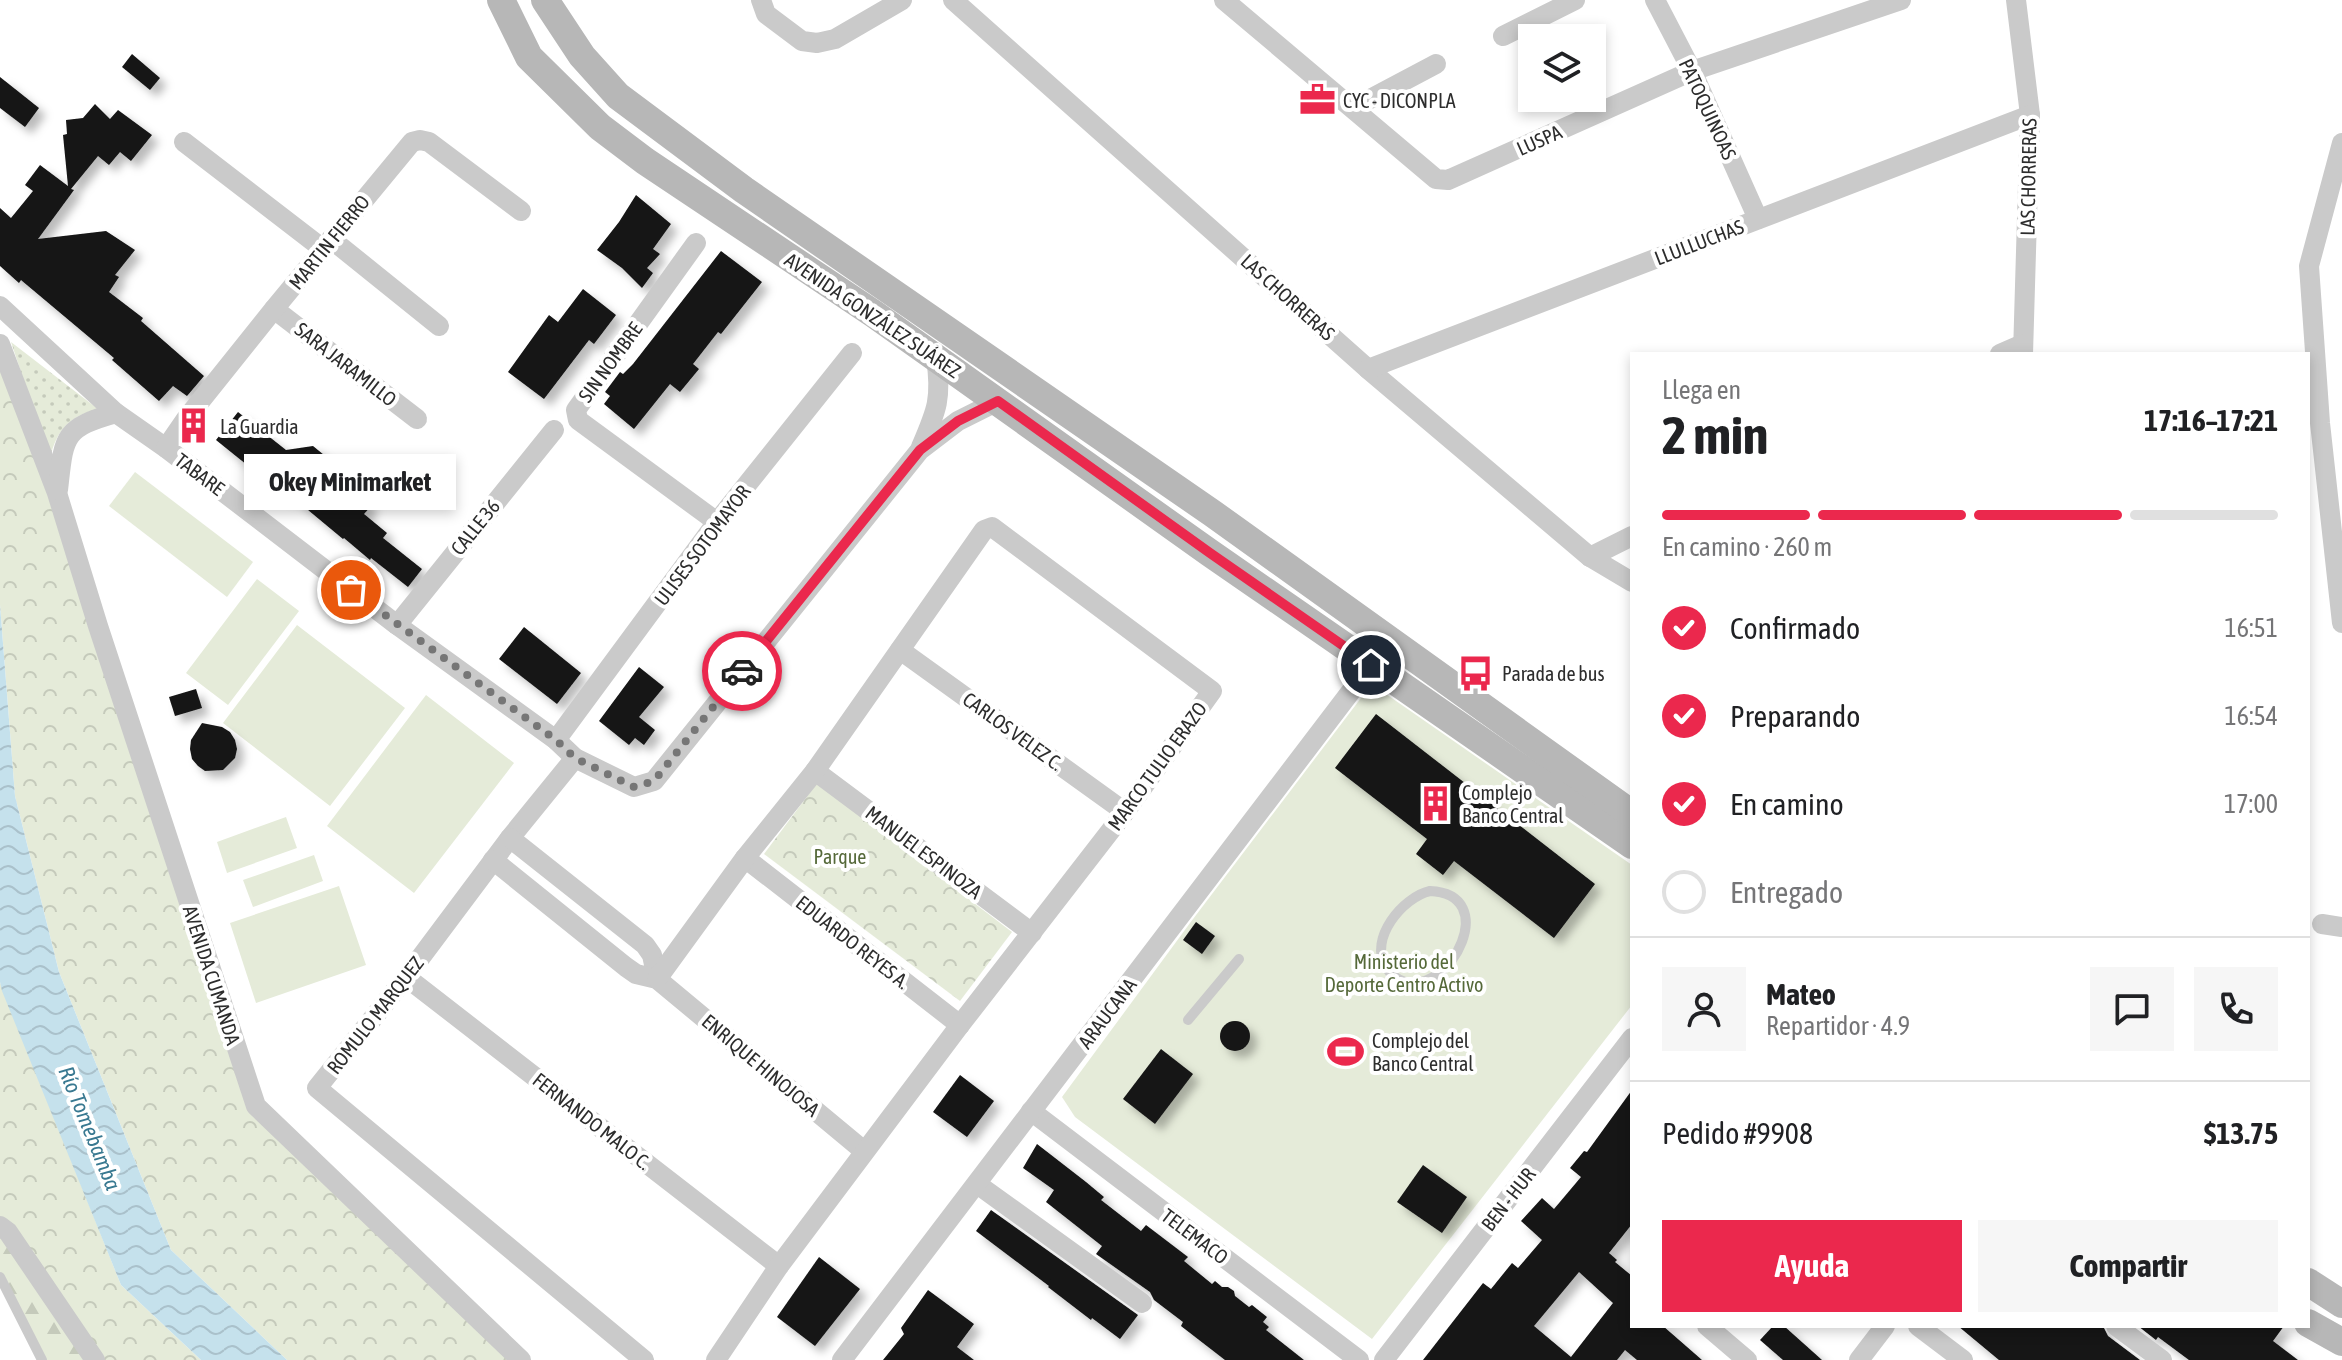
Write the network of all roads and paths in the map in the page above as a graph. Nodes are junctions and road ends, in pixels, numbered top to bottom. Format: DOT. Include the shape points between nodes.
graph roads {
  1 [pos="501,0"];
  2 [pos="545,0"];
  3 [pos="761,0"];
  4 [pos="902,0"];
  5 [pos="953,0"];
  6 [pos="1575,0"];
  7 [pos="1655,0"];
  8 [pos="1901,0"];
  9 [pos="2016,0"];
  10 [pos="1233,2"];
  11 [pos="1503,36"];
  12 [pos="1436,64"];
  13 [pos="1692,71"];
  14 [pos="1353,108"];
  15 [pos="2030,115"];
  16 [pos="184,142"];
  17 [pos="2342,143"];
  18 [pos="521,211"];
  19 [pos="1758,219"];
  20 [pos="696,243"];
  21 [pos="327,244"];
  22 [pos="0,306"];
  23 [pos="274,309"];
  24 [pos="439,326"];
  25 [pos="0,344"];
  26 [pos="2023,349"];
  27 [pos="852,353"];
  28 [pos="936,358"];
  29 [pos="1368,369"];
  30 [pos="998,401"];
  31 [pos="116,413"];
  32 [pos="417,419"];
  33 [pos="2320,423"];
  34 [pos="2342,425"];
  35 [pos="554,430"];
  36 [pos="166,448"];
  37 [pos="920,450"];
  38 [pos="57,493"];
  39 [pos="717,522"];
  40 [pos="1630,537"];
  41 [pos="1590,557"];
  42 [pos="1630,581"];
  43 [pos="2342,623"];
  44 [pos="397,625"];
  45 [pos="900,650"];
  46 [pos="1371,665"];
  47 [pos="556,740"];
  48 [pos="575,758"];
  49 [pos="815,771"];
  50 [pos="1125,812"];
  51 [pos="1630,813"];
  52 [pos="510,838"];
  53 [pos="1630,844"];
  54 [pos="745,858"];
  55 [pos="493,860"];
  56 [pos="1391,922"];
  57 [pos="1032,933"];
  58 [pos="1239,959"];
  59 [pos="406,977"];
  60 [pos="657,979"];
  61 [pos="1188,1020"];
  62 [pos="960,1025"];
  63 [pos="1630,1041"];
  64 [pos="1031,1111"];
  65 [pos="864,1151"];
  66 [pos="977,1184"];
  67 [pos="0,1226"];
  68 [pos="779,1266"];
  69 [pos="0,1277"];
  70 [pos="2310,1283"];
  71 [pos="1142,1303"];
  72 [pos="2342,1304"];
  73 [pos="2310,1324"];
  74 [pos="1709,1328"];
  75 [pos="1883,1328"];
  76 [pos="1921,1328"];
  77 [pos="2119,1328"];
  78 [pos="2342,1342"];
  79 [pos="42,1360"];
  80 [pos="95,1360"];
  81 [pos="521,1360"];
  82 [pos="644,1360"];
  83 [pos="716,1360"];
  84 [pos="842,1360"];
  85 [pos="1359,1360"];
  86 [pos="1384,1360"];
  87 [pos="1747,1360"];
  88 [pos="1859,1360"];
  89 [pos="1963,1360"];
  90 [pos="2162,1360"];
  1 -- 28 [label="main road, AVENIDA GONZÁLEZ SUÁREZ" via="529,57 600,127"];
  2 -- 51 [label="main road, AVENIDA GONZÁLEZ SUÁREZ" via="585,60 618,96 668,134"];
  3 -- 4 [label="street" via="766,14 802,41 817,43 835,39"];
  5 -- 29 [label="street, LAS CHORRERAS"];
  6 -- 11 [label="street"];
  7 -- 13 [label="street, PATOQUINOAS"];
  8 -- 13 [label="street, LUSPA"];
  9 -- 15 [label="street, LAS CHORRERAS"];
  10 -- 14 [label="street, LUSPA"];
  12 -- 14 [label="street"];
  13 -- 14 [label="street, LUSPA" via="1448,180 1436,179"];
  13 -- 19 [label="street, PATOQUINOAS"];
  15 -- 19 [label="street, LLULLUCHAS"];
  15 -- 26 [label="street, LAS CHORRERAS"];
  16 -- 21 [label="street"];
  17 -- 33 [label="street" via="2309,266"];
  18 -- 21 [label="street, MARTIN FIERRO" via="420,140 412,142"];
  19 -- 29 [label="street, LLULLUCHAS"];
  20 -- 39 [label="street, SIN NOMBRE" via="576,410 578,420"];
  21 -- 23 [label="street, MARTIN FIERRO"];
  21 -- 24 [label="street"];
  22 -- 31 [label="street, TABARE"];
  23 -- 32 [label="street, SARA JARAMILLO"];
  23 -- 36 [label="street, MARTIN FIERRO"];
  25 -- 38 [label="street, AVENIDA CUMANDA"];
  27 -- 39 [label="street, ULISES SOTOMAYOR"];
  28 -- 30 [label="main road, AVENIDA GONZÁLEZ SUÁREZ"];
  28 -- 37 [label="street, TABARE" via="941,387"];
  29 -- 41 [label="street, LAS CHORRERAS"];
  30 -- 37 [label="street, TABARE" via="958,421"];
  30 -- 46 [label="main road, AVENIDA GONZÁLEZ SUÁREZ"];
  31 -- 36 [label="street, TABARE"];
  31 -- 38 [label="street, AVENIDA CUMANDA" via="75,429 63,446"];
  33 -- 34 [label="street"];
  33 -- 43 [label="street"];
  35 -- 44 [label="street, CALLE 36"];
  36 -- 44 [label="street, TABARE"];
  37 -- 48 [label="street, TABARE" via="654,781 634,787"];
  38 -- 81 [label="street, AVENIDA CUMANDA" via="256,1106"];
  39 -- 47 [label="street, ULISES SOTOMAYOR"];
  40 -- 41 [label="street"];
  41 -- 42 [label="street, LAS CHORRERAS"];
  44 -- 47 [label="street, TABARE"];
  45 -- 49 [label="street, MARCO TULIO ERAZO"];
  45 -- 50 [label="street, CARLOS VELEZ C."];
  45 -- 50 [label="street, MARCO TULIO ERAZO" via="984,530 992,527 1212,691"];
  46 -- 53 [label="main road, AVENIDA GONZÁLEZ SUÁREZ"];
  46 -- 64 [label="street, ARAUCANA"];
  47 -- 48 [label="street, TABARE"];
  48 -- 52 [label="street, ROMULO MARQUEZ"];
  49 -- 54 [label="street, MARCO TULIO ERAZO"];
  49 -- 57 [label="street, MANUEL ESPINOZA"];
  50 -- 57 [label="street, MARCO TULIO ERAZO"];
  52 -- 55 [label="street, ROMULO MARQUEZ"];
  52 -- 60 [label="street, ENRIQUE HINOJOSA" via="645,945"];
  54 -- 60 [label="street, MARCO TULIO ERAZO"];
  54 -- 62 [label="street, EDUARDO REYES A."];
  55 -- 59 [label="street, ROMULO MARQUEZ"];
  55 -- 60 [label="street, ENRIQUE HINOJOSA" via="626,967"];
  56 -- 56 [label="lane" via="1381,940 1382,962 1388,972 1409,983 1432,979 1441,971 1465,938 1467,926 1459,903 1440,892 1410,899"];
  57 -- 62 [label="street, MARCO TULIO ERAZO"];
  58 -- 61 [label="lane"];
  59 -- 68 [label="street, FERNANDO MALO C."];
  59 -- 82 [label="street, ROMULO MARQUEZ" via="317,1088"];
  60 -- 65 [label="street, ENRIQUE HINOJOSA"];
  62 -- 65 [label="street, MARCO TULIO ERAZO"];
  63 -- 86 [label="street, BEN - HUR"];
  64 -- 66 [label="street, ARAUCANA"];
  64 -- 85 [label="street, TELEMACO"];
  65 -- 68 [label="street, MARCO TULIO ERAZO"];
  66 -- 71 [label="street"];
  66 -- 84 [label="street, ARAUCANA"];
  67 -- 80 [label="street"];
  68 -- 83 [label="street, MARCO TULIO ERAZO"];
  69 -- 79 [label="lane"];
  70 -- 72 [label="main road"];
  73 -- 78 [label="main road"];
  74 -- 87 [label="street"];
  75 -- 88 [label="street"];
  76 -- 89 [label="street"];
  77 -- 90 [label="street"];
}
